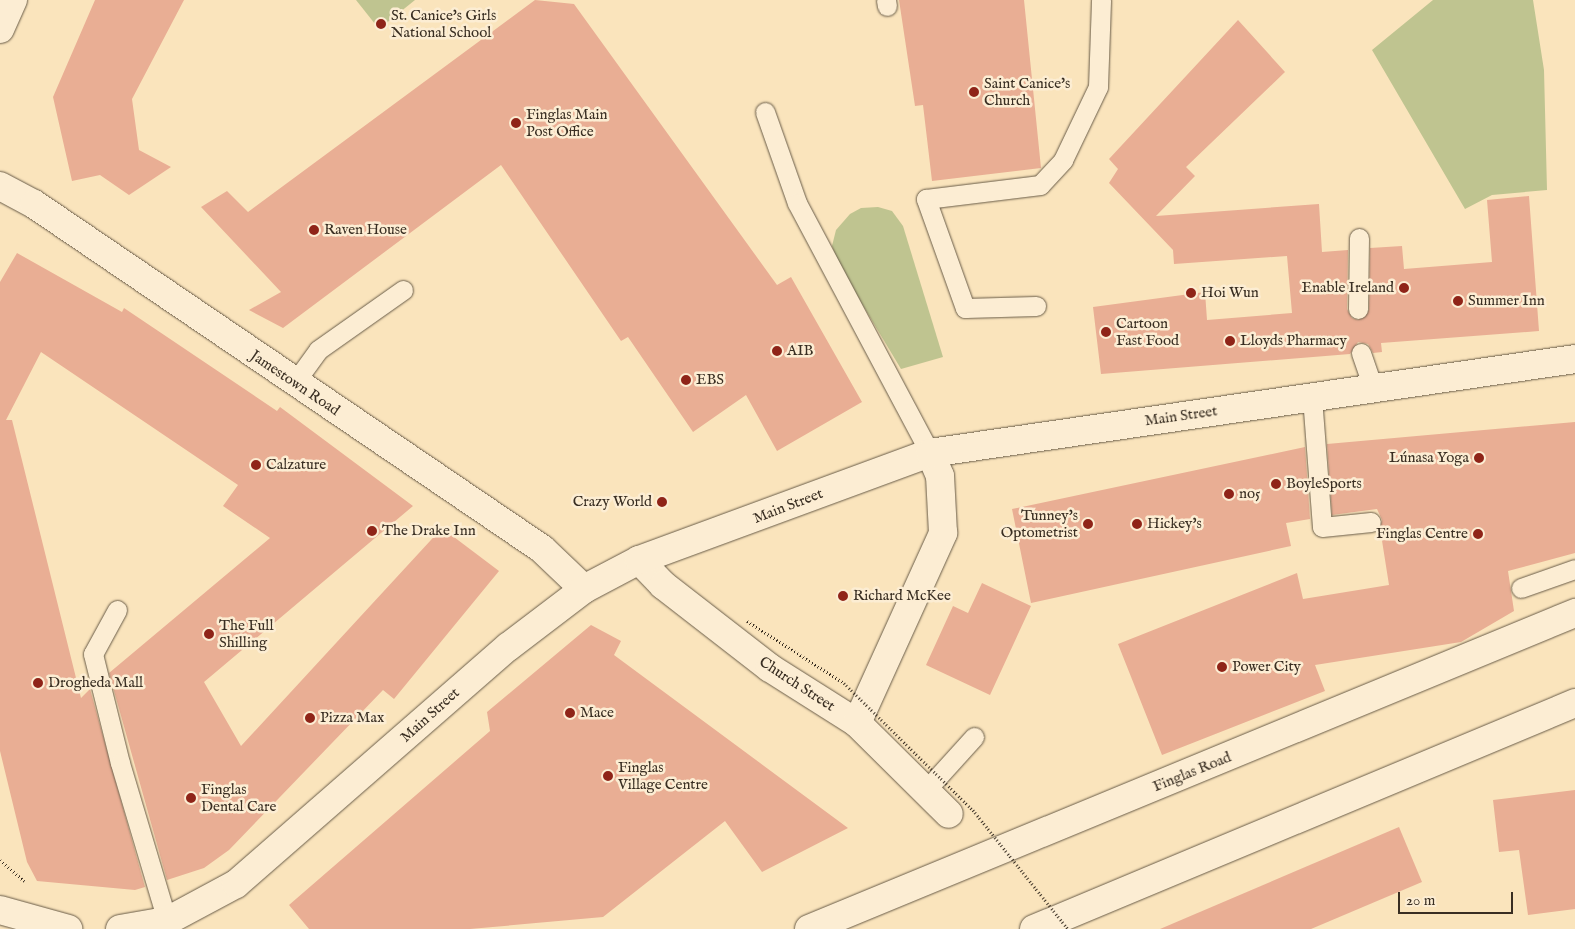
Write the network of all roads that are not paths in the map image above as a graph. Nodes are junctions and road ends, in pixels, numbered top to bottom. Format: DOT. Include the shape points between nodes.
graph roads {
  1 [pos="13,0"];
  2 [pos="1101,0"];
  3 [pos="0,29"];
  4 [pos="765,112"];
  5 [pos="0,186"];
  6 [pos="1359,238"];
  7 [pos="403,290"];
  8 [pos="1036,306"];
  9 [pos="1358,308"];
  10 [pos="1361,353"];
  11 [pos="1575,359"];
  12 [pos="294,382"];
  13 [pos="1373,388"];
  14 [pos="1312,397"];
  15 [pos="930,453"];
  16 [pos="1371,522"];
  17 [pos="639,560"];
  18 [pos="1575,569"];
  19 [pos="1521,588"];
  20 [pos="584,589"];
  21 [pos="117,610"];
  22 [pos="1575,613"];
  23 [pos="1575,703"];
  24 [pos="857,723"];
  25 [pos="974,737"];
  26 [pos="925,791"];
  27 [pos="949,814"];
  28 [pos="0,910"];
  29 [pos="168,921"];
  30 [pos="1048,928"];
  31 [pos="68,929"];
  32 [pos="120,929"];
  33 [pos="809,929"];
  1 -- 3 [label="street"];
  2 -- 8 [label="lane" via="1098,87 1063,160 1040,184 926,199 965,308"];
  4 -- 15 [label="lane" via="798,203"];
  5 -- 12 [label="street, Jamestown Road" via="34,204"];
  6 -- 9 [label="lane"];
  7 -- 12 [label="lane" via="318,350"];
  10 -- 13 [label="lane"];
  11 -- 13 [label="street, Main Street"];
  12 -- 20 [label="street, Jamestown Road" via="542,549"];
  13 -- 14 [label="street, Main Street"];
  14 -- 15 [label="street, Main Street"];
  14 -- 16 [label="lane" via="1322,527"];
  15 -- 17 [label="street, Main Street"];
  15 -- 24 [label="street" via="940,476 943,533"];
  17 -- 20 [label="street, Main Street"];
  17 -- 24 [label="street, Church Street" via="663,585 770,668"];
  18 -- 19 [label="lane"];
  20 -- 29 [label="street, Main Street" via="508,647 236,884"];
  21 -- 29 [label="lane" via="93,654 120,764"];
  22 -- 33 [label="street, Finglas Road"];
  23 -- 30 [label="street"];
  24 -- 26 [label="street, Church Street"];
  25 -- 26 [label="lane"];
  26 -- 27 [label="street, Church Street"];
  28 -- 31 [label="street"];
  29 -- 32 [label="street, Main Street"];
}
